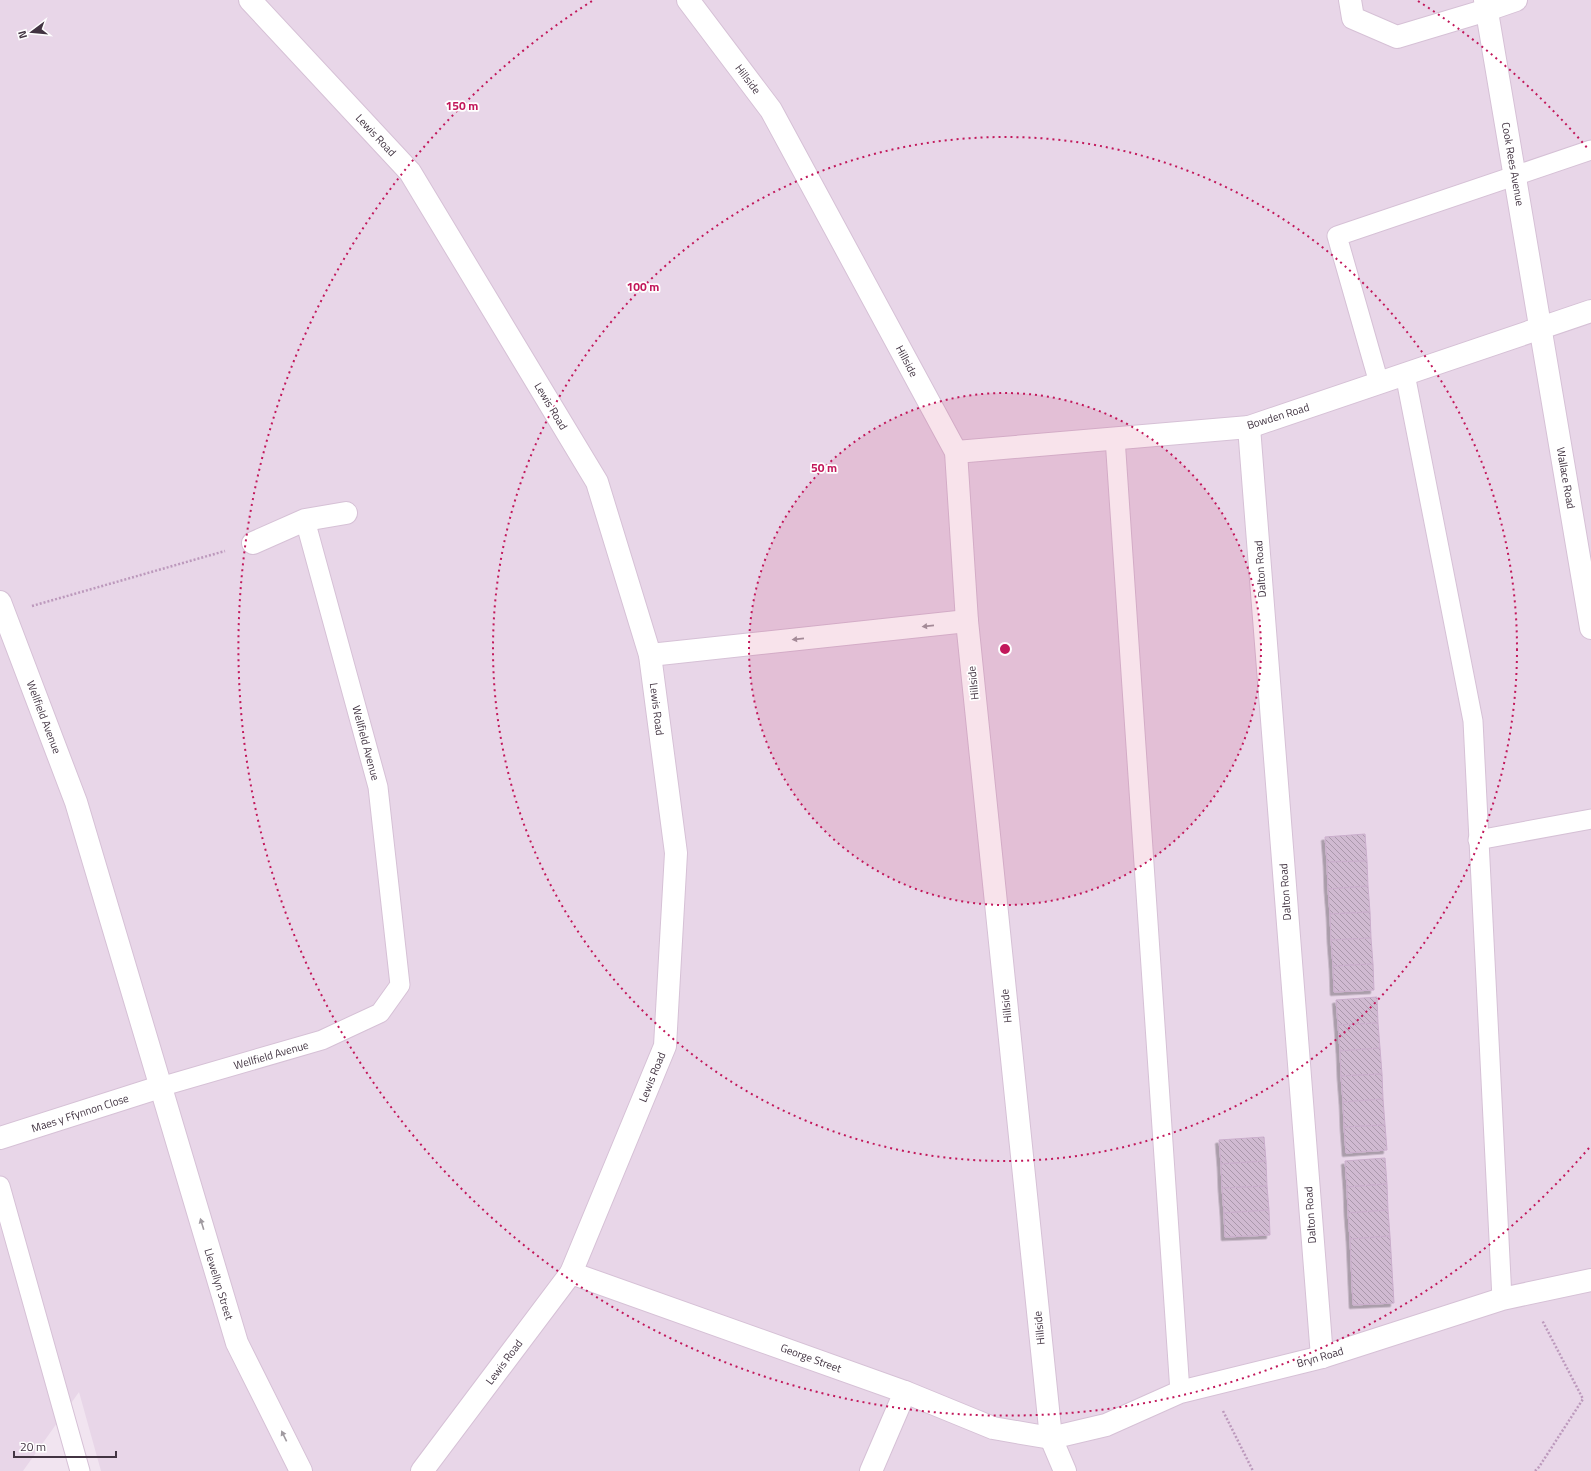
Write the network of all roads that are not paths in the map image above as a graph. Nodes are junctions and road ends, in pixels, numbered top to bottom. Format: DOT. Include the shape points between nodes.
graph roads {
  1 [pos="250,0"];
  2 [pos="688,0"];
  3 [pos="1350,0"];
  4 [pos="1516,0"];
  5 [pos="1486,5"];
  6 [pos="1591,150"];
  7 [pos="1515,175"];
  8 [pos="1591,312"];
  9 [pos="1540,328"];
  10 [pos="1405,374"];
  11 [pos="1379,383"];
  12 [pos="1249,427"];
  13 [pos="1116,438"];
  14 [pos="956,452"];
  15 [pos="346,513"];
  16 [pos="305,520"];
  17 [pos="253,543"];
  18 [pos="0,602"];
  19 [pos="966,622"];
  20 [pos="1591,628"];
  21 [pos="650,655"];
  22 [pos="1591,819"];
  23 [pos="1478,840"];
  24 [pos="160,1087"];
  25 [pos="0,1138"];
  26 [pos="0,1186"];
  27 [pos="571,1273"];
  28 [pos="1591,1280"];
  29 [pos="1502,1299"];
  30 [pos="1322,1357"];
  31 [pos="905,1392"];
  32 [pos="1180,1392"];
  33 [pos="1051,1438"];
  34 [pos="80,1471"];
  35 [pos="301,1471"];
  36 [pos="422,1471"];
  37 [pos="871,1471"];
  38 [pos="1065,1471"];
  1 -- 21 [label="street, Lewis Road" via="410,172 597,482"];
  2 -- 14 [label="street, Hillside" via="771,110"];
  3 -- 5 [label="street" via="1353,18 1397,37"];
  4 -- 5 [label="street"];
  5 -- 7 [label="street, Cook Rees Avenue"];
  6 -- 7 [label="lane"];
  7 -- 9 [label="street, Cook Rees Avenue"];
  7 -- 11 [label="lane" via="1337,236"];
  8 -- 9 [label="street, Bowden Road"];
  9 -- 10 [label="street, Bowden Road"];
  9 -- 20 [label="street, Wallace Road"];
  10 -- 11 [label="street, Bowden Road"];
  10 -- 23 [label="lane" via="1473,721"];
  11 -- 12 [label="street, Bowden Road"];
  12 -- 13 [label="street, Bowden Road"];
  12 -- 30 [label="street, Dalton Road"];
  13 -- 14 [label="street, Bowden Road"];
  13 -- 32 [label="lane"];
  14 -- 19 [label="street, Hillside"];
  15 -- 16 [label="street"];
  16 -- 17 [label="street"];
  16 -- 24 [label="lane, Wellfield Avenue" via="378,787 400,985 380,1014 322,1040"];
  18 -- 24 [label="street, Wellfield Avenue" via="76,802"];
  19 -- 21 [label="street, one-way"];
  19 -- 33 [label="street, Hillside"];
  21 -- 27 [label="street, Lewis Road" via="676,853 665,1046"];
  22 -- 23 [label="lane"];
  23 -- 29 [label="lane"];
  24 -- 25 [label="street, Maes y Ffynnon Close"];
  35 -- 24 [label="street, Llewellyn Street, one-way" via="237,1343"];
  26 -- 34 [label="lane"];
  27 -- 31 [label="street, George Street"];
  27 -- 36 [label="street, Lewis Road"];
  28 -- 29 [label="street, Bryn Road"];
  29 -- 30 [label="street, Bryn Road"];
  30 -- 32 [label="street, Bryn Road"];
  31 -- 33 [label="street, George Street" via="993,1428"];
  31 -- 37 [label="street"];
  32 -- 33 [label="street, Bryn Road" via="1106,1425"];
  33 -- 38 [label="street, Hillside"];
}
